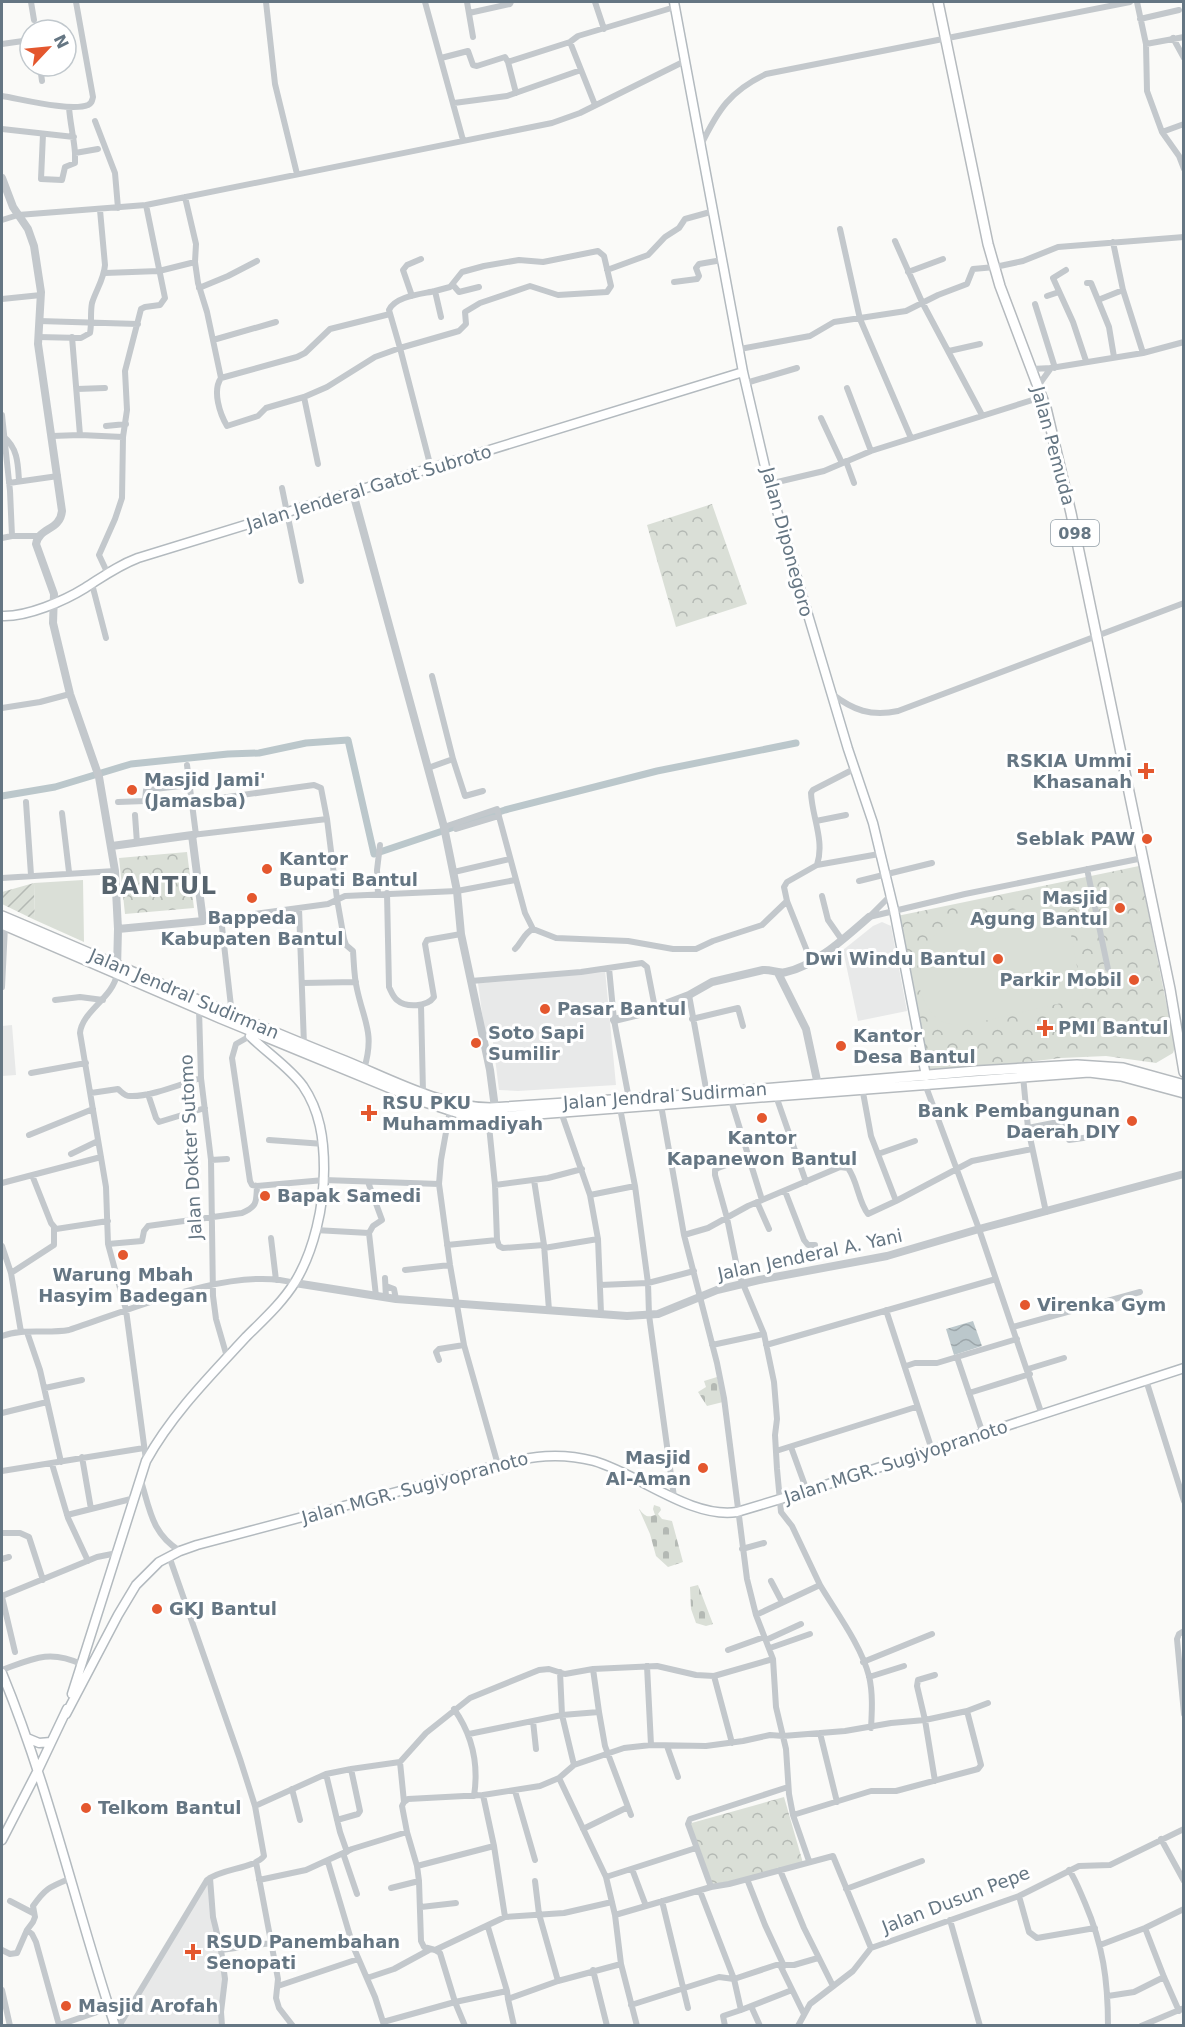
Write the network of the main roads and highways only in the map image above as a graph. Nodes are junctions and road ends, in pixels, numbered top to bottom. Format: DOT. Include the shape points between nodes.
graph roads {
  1 [pos="938,2"];
  2 [pos="675,4"];
  3 [pos="743,372"];
  4 [pos="2,616"];
  5 [pos="2,916"];
  6 [pos="3,925"];
  7 [pos="117,970"];
  8 [pos="251,1034"];
  9 [pos="1183,1055"];
  10 [pos="1184,1072"];
  11 [pos="925,1080"];
  12 [pos="387,1082"];
  13 [pos="861,1085"];
  14 [pos="1184,1085"];
  15 [pos="1184,1093"];
  16 [pos="700,1097"];
  17 [pos="559,1108"];
  18 [pos="1184,1368"];
  19 [pos="2,1672"];
  20 [pos="66,1714"];
  21 [pos="27,1738"];
  22 [pos="51,1742"];
  23 [pos="38,1770"];
  24 [pos="22,1802"];
  25 [pos="48,1804"];
  26 [pos="2,1837"];
  27 [pos="117,2025"];
  1 -- 9 [label="main road, Jalan Pemuda / 098" via="994,267 1042,397 1071,513"];
  2 -- 3 [label="main road, Jalan Diponegoro"];
  3 -- 4 [label="main road, Jalan Jenderal Gatot Subroto" via="138,558 70,596 22,614"];
  3 -- 11 [label="main road, Jalan Diponegoro" via="769,484 891,895"];
  5 -- 7 [label="main road, Jalan Jendral Sudirman"];
  6 -- 7 [label="main road, Jalan Jendral Sudirman"];
  7 -- 8 [label="main road, Jalan Jendral Sudirman"];
  7 -- 12 [label="main road, Jalan Jendral Sudirman" via="364,1068"];
  8 -- 12 [label="main road, Jalan Jendral Sudirman"];
  8 -- 20 [label="main road" via="295,1076 318,1115 324,1144 324,1180 315,1230 295,1283 175,1417 146,1461"];
  9 -- 10 [label="main road, Jalan Pemuda / 098"];
  11 -- 13 [label="main road, Jalan Jendral Sudirman"];
  11 -- 14 [label="main road, Jalan Jendral Sudirman" via="1100,1065"];
  11 -- 15 [label="main road, Jalan Jendral Sudirman" via="1102,1073"];
  12 -- 17 [label="main road, Jalan Jendral Sudirman" via="461,1106"];
  12 -- 17 [label="main road, Jalan Jendral Sudirman" via="450,1110 475,1116"];
  13 -- 16 [label="main road, Jalan Jendral Sudirman" via="818,1084"];
  13 -- 16 [label="main road, Jalan Jendral Sudirman" via="731,1100"];
  16 -- 17 [label="main road, Jalan Jendral Sudirman" via="629,1099"];
  16 -- 17 [label="main road, Jalan Jendral Sudirman" via="661,1105"];
  18 -- 20 [label="main road, Jalan MGR. Sugiyopranoto" via="737,1512 709,1511 611,1467 575,1457 531,1456 180,1551 149,1571 136,1585"];
  19 -- 21 [label="main road"];
  20 -- 22 [label="main road"];
  21 -- 22 [label="main road"];
  21 -- 23 [label="main road"];
  22 -- 23 [label="main road"];
  23 -- 24 [label="main road"];
  23 -- 25 [label="main road"];
  24 -- 25 [label="main road" via="35,1795"];
  24 -- 26 [label="main road"];
  25 -- 27 [label="main road"];
}
